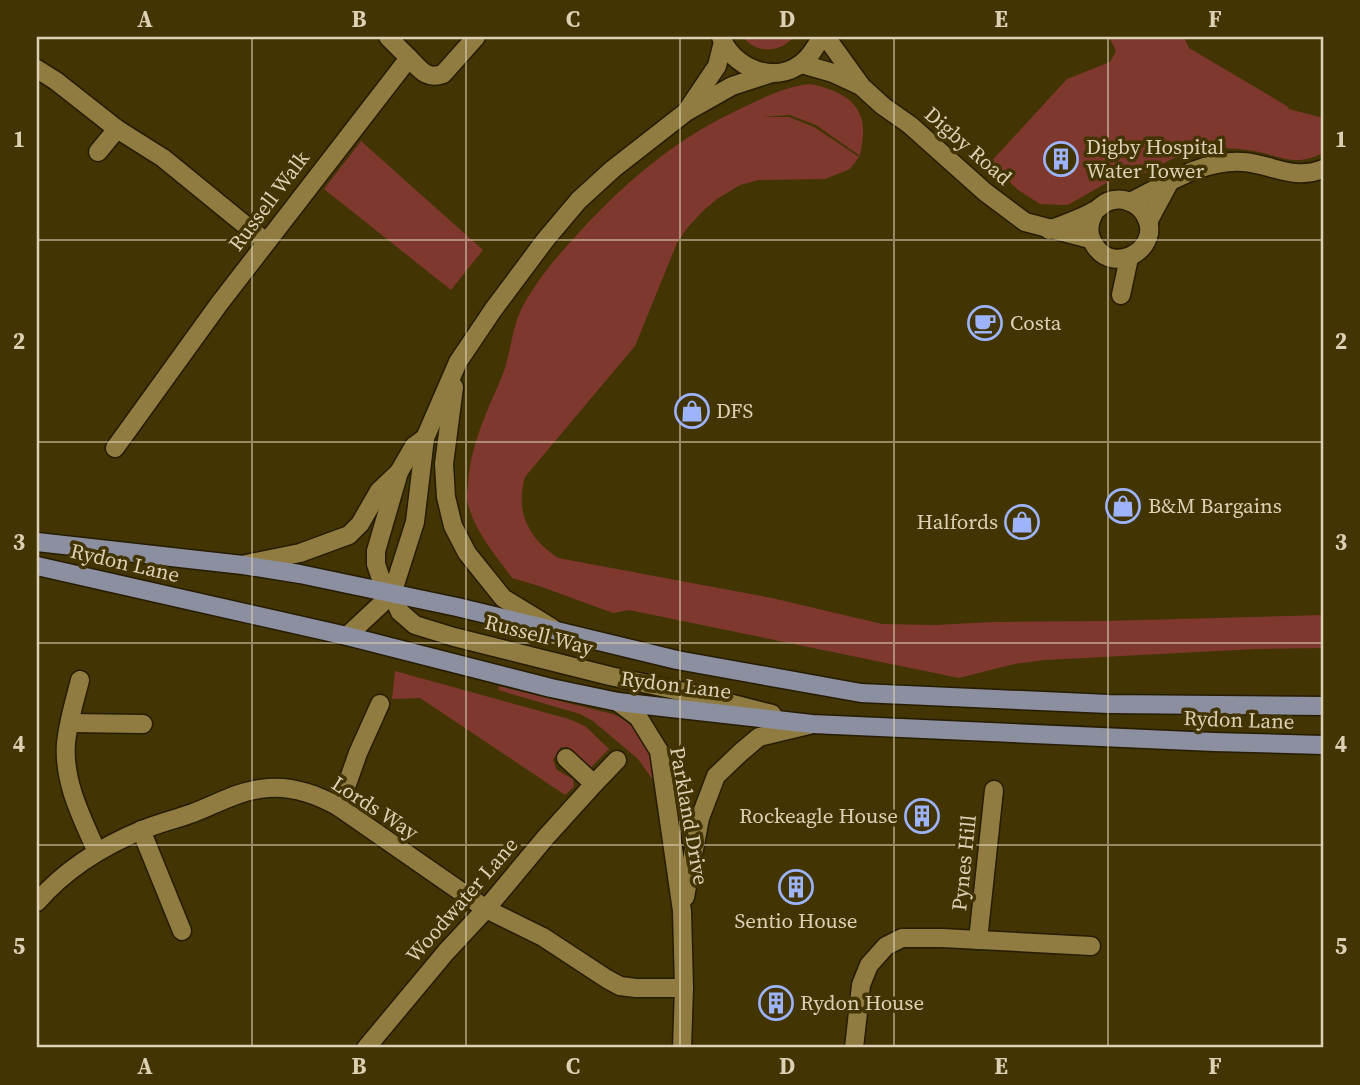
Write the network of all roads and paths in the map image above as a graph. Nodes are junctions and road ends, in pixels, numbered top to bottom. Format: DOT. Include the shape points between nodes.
graph roads {
  1 [pos="388,37"];
  2 [pos="476,37"];
  3 [pos="823,37"];
  4 [pos="722,39"];
  5 [pos="409,58"];
  6 [pos="802,64"];
  7 [pos="37,69"];
  8 [pos="772,73"];
  9 [pos="862,86"];
  10 [pos="686,112"];
  11 [pos="117,129"];
  12 [pos="98,152"];
  13 [pos="1323,169"];
  14 [pos="1169,183"];
  15 [pos="1130,202"];
  16 [pos="1095,211"];
  17 [pos="1148,222"];
  18 [pos="1049,230"];
  19 [pos="1090,239"];
  20 [pos="267,242"];
  21 [pos="458,362"];
  22 [pos="425,438"];
  23 [pos="115,448"];
  24 [pos="399,472"];
  25 [pos="37,542"];
  26 [pos="243,565"];
  27 [pos="37,566"];
  28 [pos="392,594"];
  29 [pos="558,632"];
  30 [pos="347,636"];
  31 [pos="80,680"];
  32 [pos="618,702"];
  33 [pos="380,704"];
  34 [pos="1323,706"];
  35 [pos="70,723"];
  36 [pos="143,724"];
  37 [pos="812,724"];
  38 [pos="1323,745"];
  39 [pos="566,758"];
  40 [pos="617,760"];
  41 [pos="594,784"];
  42 [pos="994,790"];
  43 [pos="339,807"];
  44 [pos="141,830"];
  45 [pos="97,852"];
  46 [pos="37,902"];
  47 [pos="486,909"];
  48 [pos="682,911"];
  49 [pos="182,931"];
  50 [pos="978,940"];
  51 [pos="1091,946"];
  52 [pos="684,988"];
  53 [pos="366,1048"];
  54 [pos="682,1048"];
  55 [pos="854,1048"];
  1 -- 5 [label="street"];
  2 -- 5 [label="street" via="438,76 429,76"];
  3 -- 6 [label="street"];
  3 -- 9 [label="street, Digby Road"];
  4 -- 8 [label="street" via="732,57 750,69"];
  4 -- 10 [label="street, Russell Way" via="717,66"];
  5 -- 20 [label="street, Russell Walk"];
  6 -- 8 [label="street, Russell Way"];
  6 -- 9 [label="street, Digby Road"];
  7 -- 11 [label="street"];
  8 -- 10 [label="street, Russell Way" via="733,86"];
  9 -- 18 [label="street, Digby Road" via="995,200 1025,222"];
  10 -- 21 [label="street, Russell Way" via="579,200 538,249"];
  11 -- 12 [label="street"];
  11 -- 20 [label="street" via="163,159"];
  13 -- 14 [label="street" via="1290,173 1243,162 1213,163"];
  14 -- 15 [label="street"];
  14 -- 17 [label="street"];
  15 -- 16 [label="street" via="1106,202"];
  15 -- 17 [label="street"];
  16 -- 18 [label="street"];
  16 -- 19 [label="street" via="1089,223"];
  17 -- 19 [label="street" via="1142,249 1121,258 1098,251"];
  18 -- 19 [label="street, Digby Road"];
  20 -- 23 [label="street, Russell Walk"];
  21 -- 22 [label="street, Russell Way"];
  21 -- 29 [label="street, Russell Way" via="444,464 453,526 467,554 503,598"];
  22 -- 24 [label="street, Russell Way" via="414,446"];
  22 -- 28 [label="street, Russell Way" via="415,522"];
  24 -- 26 [label="street, Russell Way" via="379,491 349,536"];
  24 -- 28 [label="street, Russell Way" via="376,551 381,579"];
  25 -- 26 [label="main road, Rydon Lane"];
  26 -- 28 [label="main road, Rydon Lane"];
  27 -- 30 [label="main road, Rydon Lane"];
  28 -- 29 [label="main road, Rydon Lane"];
  28 -- 30 [label="street, Russell Way"];
  28 -- 37 [label="street, Russell Way" via="400,612 415,625"];
  29 -- 34 [label="main road, Rydon Lane" via="677,660 861,693 1110,704"];
  30 -- 32 [label="main road, Rydon Lane"];
  31 -- 35 [label="street"];
  32 -- 37 [label="main road, Rydon Lane"];
  32 -- 48 [label="street, Parkland Drive" via="638,717 659,751"];
  33 -- 43 [label="street"];
  35 -- 36 [label="street"];
  35 -- 45 [label="street" via="68,774"];
  37 -- 38 [label="main road, Rydon Lane"];
  37 -- 48 [label="street, Parkland Drive" via="759,737 716,776 700,818"];
  39 -- 41 [label="street"];
  40 -- 41 [label="street, Woodwater Lane"];
  41 -- 47 [label="street, Woodwater Lane"];
  42 -- 50 [label="street, Pynes Hill"];
  43 -- 44 [label="street, Lords Way" via="303,791 271,787 235,794"];
  43 -- 47 [label="street, Lords Way"];
  44 -- 45 [label="street, Lords Way"];
  44 -- 49 [label="street"];
  45 -- 46 [label="street, Lords Way"];
  47 -- 52 [label="street, Lords Way" via="543,937 620,986"];
  47 -- 53 [label="street, Woodwater Lane"];
  48 -- 52 [label="street, Parkland Drive"];
  50 -- 51 [label="street, Pynes Hill"];
  50 -- 55 [label="street, Pynes Hill" via="902,938 886,946 869,965 861,985"];
  52 -- 54 [label="street, Parkland Drive"];
}
